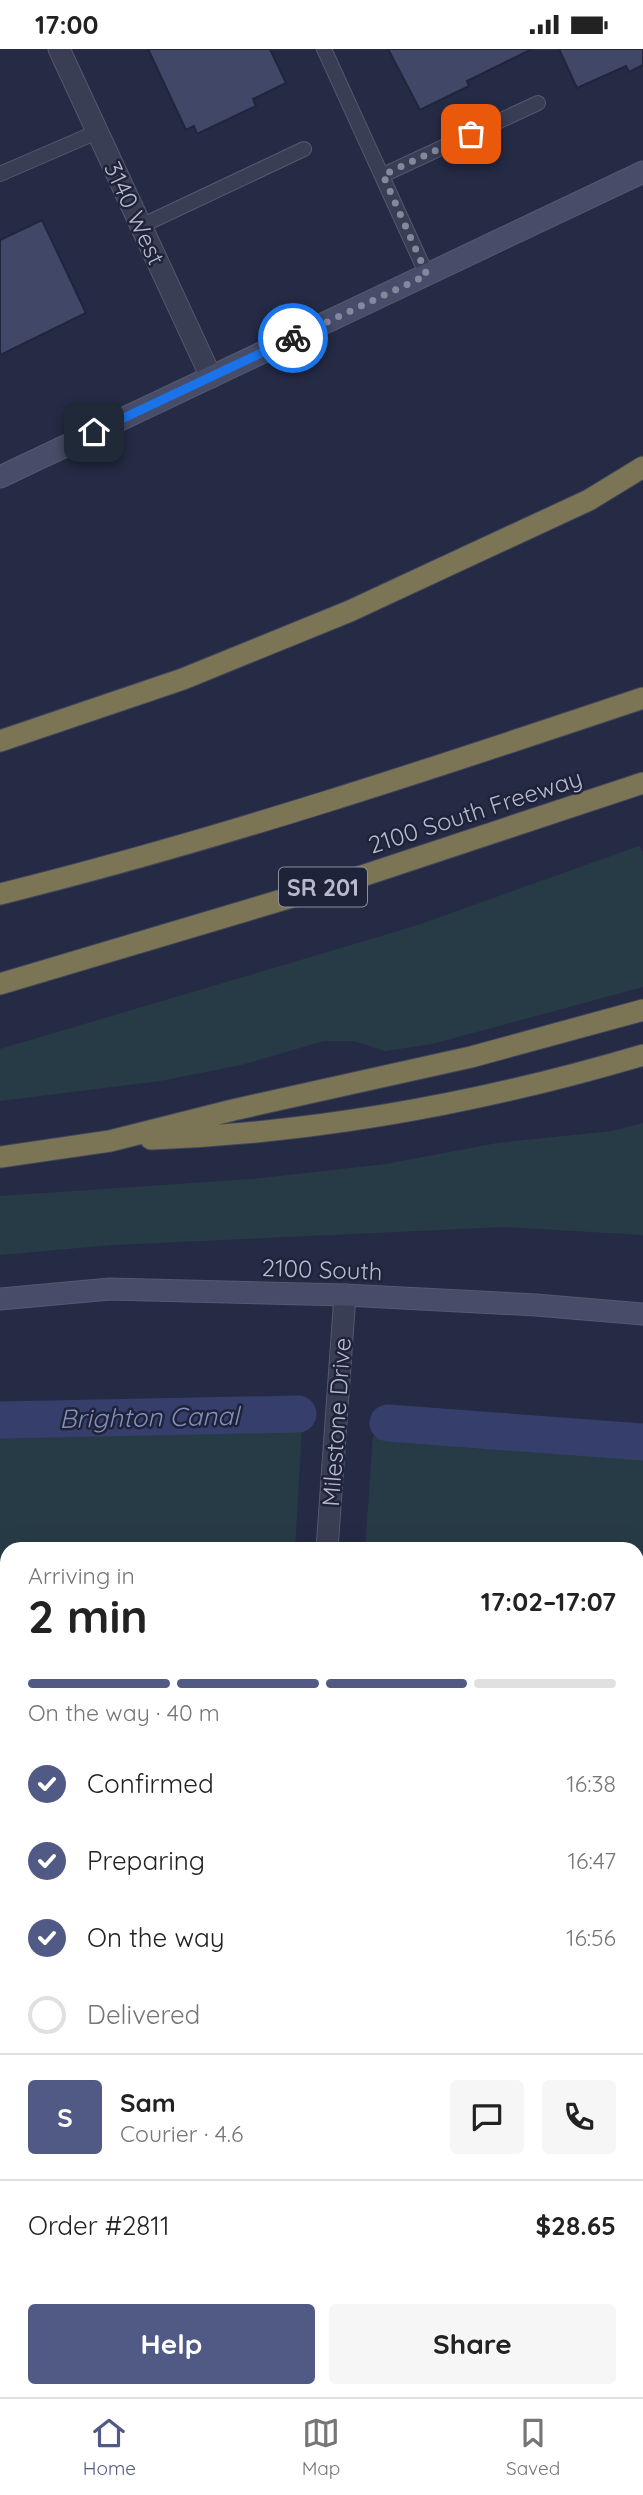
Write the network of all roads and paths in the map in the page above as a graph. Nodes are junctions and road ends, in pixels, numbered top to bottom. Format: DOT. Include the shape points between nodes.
graph roads {
  1 [pos="59,49"];
  2 [pos="324,49"];
  3 [pos="538,103"];
  4 [pos="97,132"];
  5 [pos="304,149"];
  6 [pos="643,172"];
  7 [pos="0,174"];
  8 [pos="383,175"];
  9 [pos="141,226"];
  10 [pos="427,275"];
  11 [pos="211,377"];
  12 [pos="643,467"];
  13 [pos="0,477"];
  14 [pos="643,482"];
  15 [pos="589,500"];
  16 [pos="643,698"];
  17 [pos="0,741"];
  18 [pos="643,783"];
  19 [pos="0,894"];
  20 [pos="0,984"];
  21 [pos="643,1010"];
  22 [pos="643,1055"];
  23 [pos="110,1141"];
  24 [pos="0,1157"];
  25 [pos="345,1295"];
  26 [pos="0,1299"];
  27 [pos="536,1305"];
  28 [pos="643,1306"];
  29 [pos="643,1314"];
  30 [pos="327,1542"];
  1 -- 4 [label="street, 3140 West"];
  2 -- 8 [label="lane"];
  3 -- 8 [label="lane"];
  4 -- 7 [label="lane"];
  4 -- 9 [label="street, 3140 West"];
  5 -- 9 [label="lane"];
  6 -- 10 [label="main road"];
  8 -- 10 [label="lane"];
  9 -- 11 [label="street, 3140 West"];
  10 -- 11 [label="main road"];
  11 -- 13 [label="main road"];
  12 -- 15 [label="highway"];
  14 -- 15 [label="highway"];
  15 -- 17 [label="highway" via="351,611 183,679"];
  16 -- 19 [label="highway" via="401,779"];
  18 -- 20 [label="highway, 2100 South Freeway / SR 201" via="359,877"];
  21 -- 23 [label="highway" via="471,1057"];
  22 -- 23 [label="highway" via="495,1095 358,1119 236,1134"];
  23 -- 24 [label="highway"];
  25 -- 26 [label="main road, 2100 South" via="110,1289"];
  25 -- 27 [label="main road, 2100 South"];
  25 -- 30 [label="street, Milestone Drive"];
  27 -- 28 [label="main road"];
  27 -- 29 [label="main road, 2100 South"];
}
